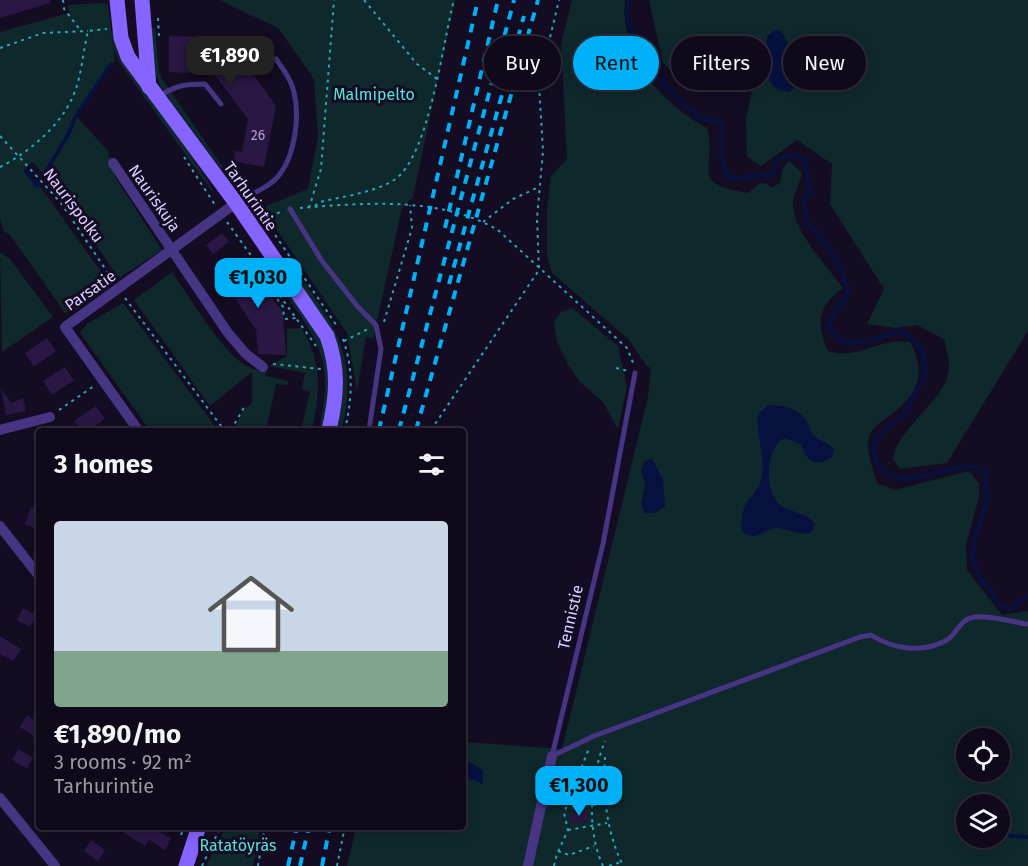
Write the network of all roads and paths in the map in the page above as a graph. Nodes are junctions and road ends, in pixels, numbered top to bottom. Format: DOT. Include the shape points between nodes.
graph roads {
  1 [pos="63,0"];
  2 [pos="117,0"];
  3 [pos="142,0"];
  4 [pos="334,0"];
  5 [pos="364,0"];
  6 [pos="454,0"];
  7 [pos="559,0"];
  8 [pos="156,9"];
  9 [pos="99,30"];
  10 [pos="81,31"];
  11 [pos="88,31"];
  12 [pos="159,38"];
  13 [pos="0,48"];
  14 [pos="276,59"];
  15 [pos="436,79"];
  16 [pos="154,93"];
  17 [pos="221,104"];
  18 [pos="0,136"];
  19 [pos="19,156"];
  20 [pos="113,163"];
  21 [pos="0,167"];
  22 [pos="540,187"];
  23 [pos="242,199"];
  24 [pos="410,205"];
  25 [pos="315,207"];
  26 [pos="290,209"];
  27 [pos="483,222"];
  28 [pos="173,250"];
  29 [pos="259,264"];
  30 [pos="539,270"];
  31 [pos="122,293"];
  32 [pos="281,296"];
  33 [pos="278,299"];
  34 [pos="297,318"];
  35 [pos="376,325"];
  36 [pos="344,341"];
  37 [pos="380,343"];
  38 [pos="320,363"];
  39 [pos="263,367"];
  40 [pos="616,368"];
  41 [pos="321,369"];
  42 [pos="635,373"];
  43 [pos="322,376"];
  44 [pos="102,380"];
  45 [pos="246,404"];
  46 [pos="50,417"];
  47 [pos="137,428"];
  48 [pos="223,428"];
  49 [pos="232,428"];
  50 [pos="329,428"];
  51 [pos="369,428"];
  52 [pos="432,428"];
  53 [pos="0,430"];
  54 [pos="0,526"];
  55 [pos="36,572"];
  56 [pos="1027,624"];
  57 [pos="610,730"];
  58 [pos="594,736"];
  59 [pos="552,756"];
  60 [pos="604,758"];
  61 [pos="0,798"];
  62 [pos="605,804"];
  63 [pos="593,805"];
  64 [pos="607,823"];
  65 [pos="592,826"];
  66 [pos="198,830"];
  67 [pos="219,830"];
  68 [pos="264,830"];
  69 [pos="344,830"];
  70 [pos="568,830"];
  71 [pos="594,846"];
  72 [pos="558,851"];
  73 [pos="621,862"];
  74 [pos="55,866"];
  75 [pos="186,866"];
  76 [pos="202,866"];
  77 [pos="258,866"];
  78 [pos="337,866"];
  79 [pos="528,866"];
  80 [pos="554,866"];
  81 [pos="603,866"];
  82 [pos="609,866"];
  83 [pos="623,866"];
  1 -- 10 [label="path" via="64,9"];
  2 -- 16 [label="street, Tarhurintie" via="124,49"];
  3 -- 16 [label="street"];
  4 -- 25 [label="path" via="321,169 309,208"];
  5 -- 15 [label="path" via="417,64"];
  6 -- 15 [label="path"];
  7 -- 22 [label="path" via="539,84 543,151"];
  8 -- 12 [label="path"];
  9 -- 11 [label="path"];
  10 -- 11 [label="path"];
  10 -- 13 [label="path" via="43,33"];
  11 -- 19 [label="path" via="78,84 70,103"];
  14 -- 23 [label="lane" via="294,92 295,130 290,155 273,181"];
  15 -- 25 [label="path" via="425,128 407,167 395,179 320,202"];
  16 -- 17 [label="lane" via="184,84 205,84"];
  16 -- 23 [label="street, Tarhurintie"];
  18 -- 19 [label="path, Naurispolku"];
  19 -- 21 [label="path"];
  19 -- 31 [label="path, Naurispolku" via="61,203"];
  20 -- 28 [label="street, Nauriskuja"];
  22 -- 27 [label="path" via="513,199"];
  22 -- 30 [label="path"];
  23 -- 26 [label="path" via="264,218"];
  23 -- 28 [label="street, Parsatie"];
  23 -- 50 [label="street, Tarhurintie" via="327,336 337,380"];
  24 -- 25 [label="path"];
  24 -- 27 [label="path"];
  24 -- 37 [label="path" via="412,228"];
  26 -- 35 [label="lane" via="322,261"];
  27 -- 30 [label="path" via="498,230"];
  28 -- 31 [label="street, Parsatie"];
  28 -- 39 [label="street, Nauriskuja" via="228,333"];
  29 -- 33 [label="path" via="254,268"];
  30 -- 42 [label="path" via="627,348"];
  30 -- 52 [label="path"];
  31 -- 44 [label="street, Parsatie" via="65,327"];
  31 -- 48 [label="path, Naurispolku"];
  32 -- 33 [label="path"];
  33 -- 34 [label="path" via="284,308 284,319"];
  35 -- 36 [label="path"];
  35 -- 37 [label="lane"];
  37 -- 51 [label="lane"];
  38 -- 41 [label="path"];
  39 -- 41 [label="path" via="266,363"];
  40 -- 42 [label="path"];
  41 -- 43 [label="path"];
  42 -- 59 [label="lane, Tennistie" via="603,544"];
  44 -- 46 [label="path"];
  44 -- 47 [label="street, Parsatie"];
  45 -- 49 [label="path"];
  46 -- 53 [label="street"];
  54 -- 55 [label="street"];
  56 -- 57 [label="lane" via="975,617 960,623 948,639 920,648 887,645 871,635 860,637"];
  57 -- 58 [label="lane"];
  57 -- 63 [label="path" via="599,756"];
  58 -- 59 [label="lane"];
  58 -- 70 [label="path" via="564,813"];
  59 -- 79 [label="street, Tennistie"];
  60 -- 62 [label="path"];
  61 -- 74 [label="street"];
  62 -- 63 [label="path"];
  62 -- 64 [label="path"];
  63 -- 65 [label="path"];
  64 -- 65 [label="path"];
  64 -- 73 [label="path"];
  65 -- 70 [label="path"];
  65 -- 71 [label="path"];
  66 -- 75 [label="street"];
  67 -- 76 [label="path"];
  68 -- 77 [label="path"];
  69 -- 78 [label="path"];
  70 -- 72 [label="path"];
  71 -- 72 [label="path" via="569,855"];
  71 -- 81 [label="path"];
  72 -- 80 [label="path"];
  73 -- 82 [label="path"];
  73 -- 83 [label="path"];
}
